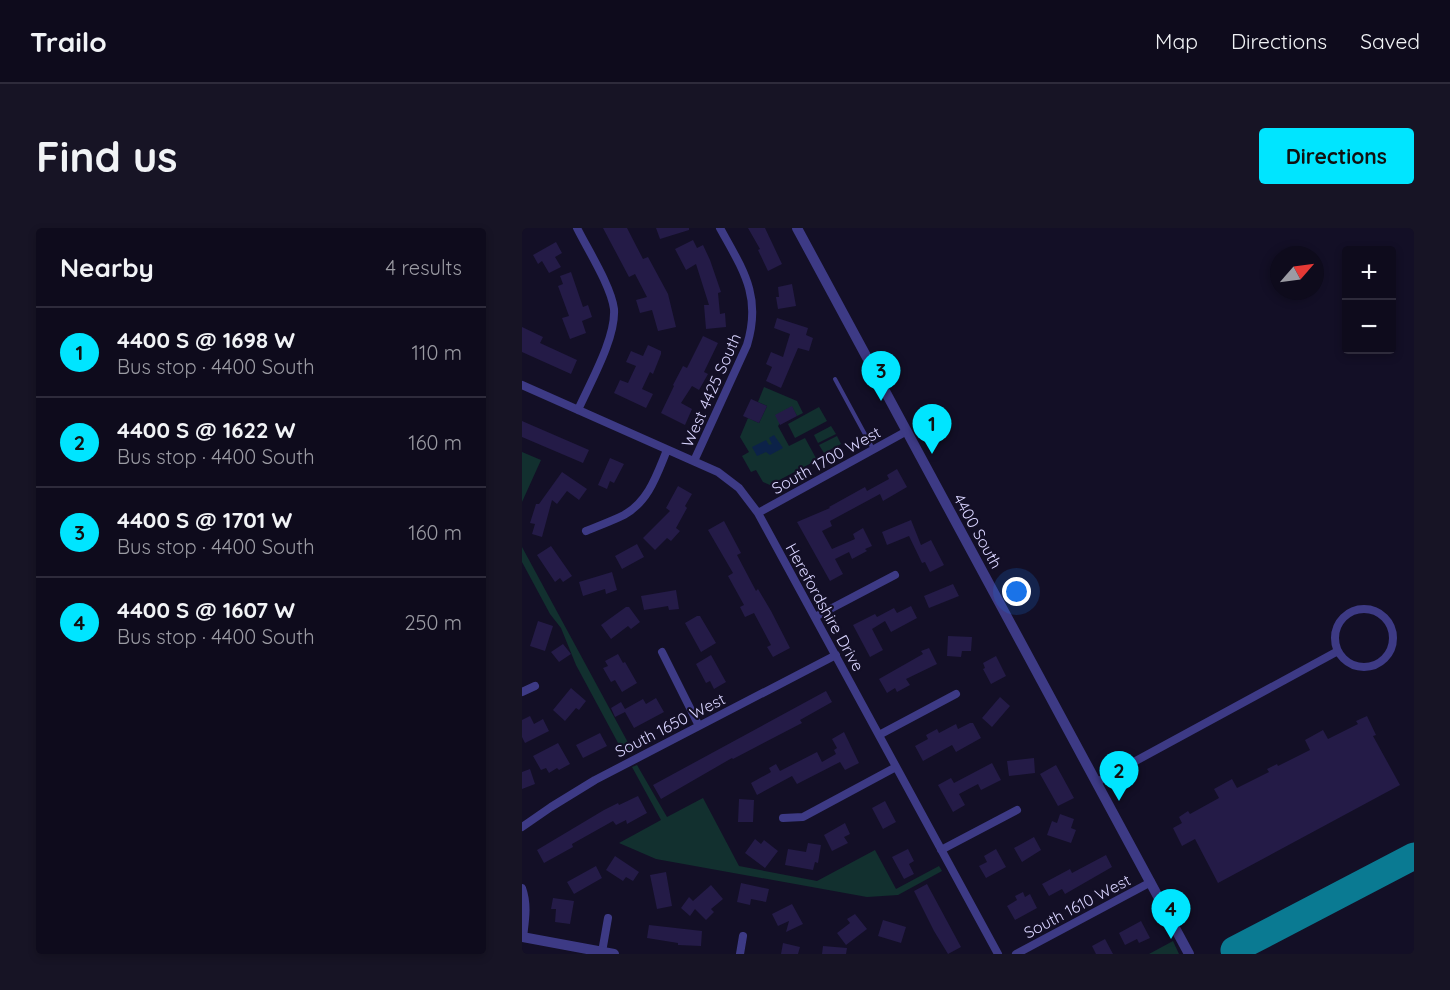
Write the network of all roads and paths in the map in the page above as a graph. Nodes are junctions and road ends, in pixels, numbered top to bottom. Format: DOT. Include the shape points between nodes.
graph roads {
  1 [pos="577,228"];
  2 [pos="720,228"];
  3 [pos="796,228"];
  4 [pos="835,379"];
  5 [pos="522,386"];
  6 [pos="578,410"];
  7 [pos="907,431"];
  8 [pos="667,450"];
  9 [pos="873,450"];
  10 [pos="694,461"];
  11 [pos="758,513"];
  12 [pos="586,531"];
  13 [pos="895,575"];
  14 [pos="815,617"];
  15 [pos="1338,651"];
  16 [pos="662,652"];
  17 [pos="836,655"];
  18 [pos="535,686"];
  19 [pos="522,692"];
  20 [pos="956,694"];
  21 [pos="699,726"];
  22 [pos="879,735"];
  23 [pos="896,767"];
  24 [pos="1097,782"];
  25 [pos="1017,810"];
  26 [pos="783,819"];
  27 [pos="522,827"];
  28 [pos="942,850"];
  29 [pos="1151,882"];
  30 [pos="522,888"];
  31 [pos="608,918"];
  32 [pos="744,936"];
  33 [pos="523,937"];
  34 [pos="608,953"];
  35 [pos="740,954"];
  36 [pos="998,954"];
  37 [pos="1016,954"];
  38 [pos="1190,954"];
  1 -- 6 [label="street" via="614,308 611,336"];
  2 -- 10 [label="street, West 4425 South" via="745,274 753,325"];
  3 -- 7 [label="street, 4400 South"];
  4 -- 9 [label="lane"];
  5 -- 6 [label="street, Herefordshire Drive"];
  6 -- 8 [label="street, Herefordshire Drive"];
  7 -- 9 [label="street, South 1700 West"];
  7 -- 24 [label="street, 4400 South"];
  8 -- 10 [label="street, Herefordshire Drive"];
  8 -- 12 [label="street" via="649,491 638,505"];
  9 -- 11 [label="street, South 1700 West"];
  10 -- 11 [label="street, Herefordshire Drive" via="739,488"];
  11 -- 14 [label="street, Herefordshire Drive"];
  13 -- 14 [label="street"];
  14 -- 17 [label="street, Herefordshire Drive"];
  15 -- 15 [label="street" via="1358,666 1381,662 1393,645 1388,620 1363,608 1345,615 1335,631"];
  15 -- 24 [label="street"];
  16 -- 21 [label="street"];
  17 -- 21 [label="street, South 1650 West"];
  17 -- 22 [label="street, Herefordshire Drive"];
  18 -- 19 [label="street"];
  20 -- 22 [label="street"];
  21 -- 27 [label="street, South 1650 West" via="595,780"];
  22 -- 23 [label="street, Herefordshire Drive"];
  23 -- 26 [label="street" via="803,817"];
  23 -- 28 [label="street, Herefordshire Drive"];
  24 -- 29 [label="street, 4400 South"];
  25 -- 28 [label="street"];
  28 -- 36 [label="street, Herefordshire Drive"];
  29 -- 37 [label="street, South 1610 West"];
  29 -- 38 [label="street, 4400 South"];
  30 -- 33 [label="street" via="526,900"];
  31 -- 34 [label="street"];
  32 -- 35 [label="street"];
  33 -- 34 [label="street"];
}
